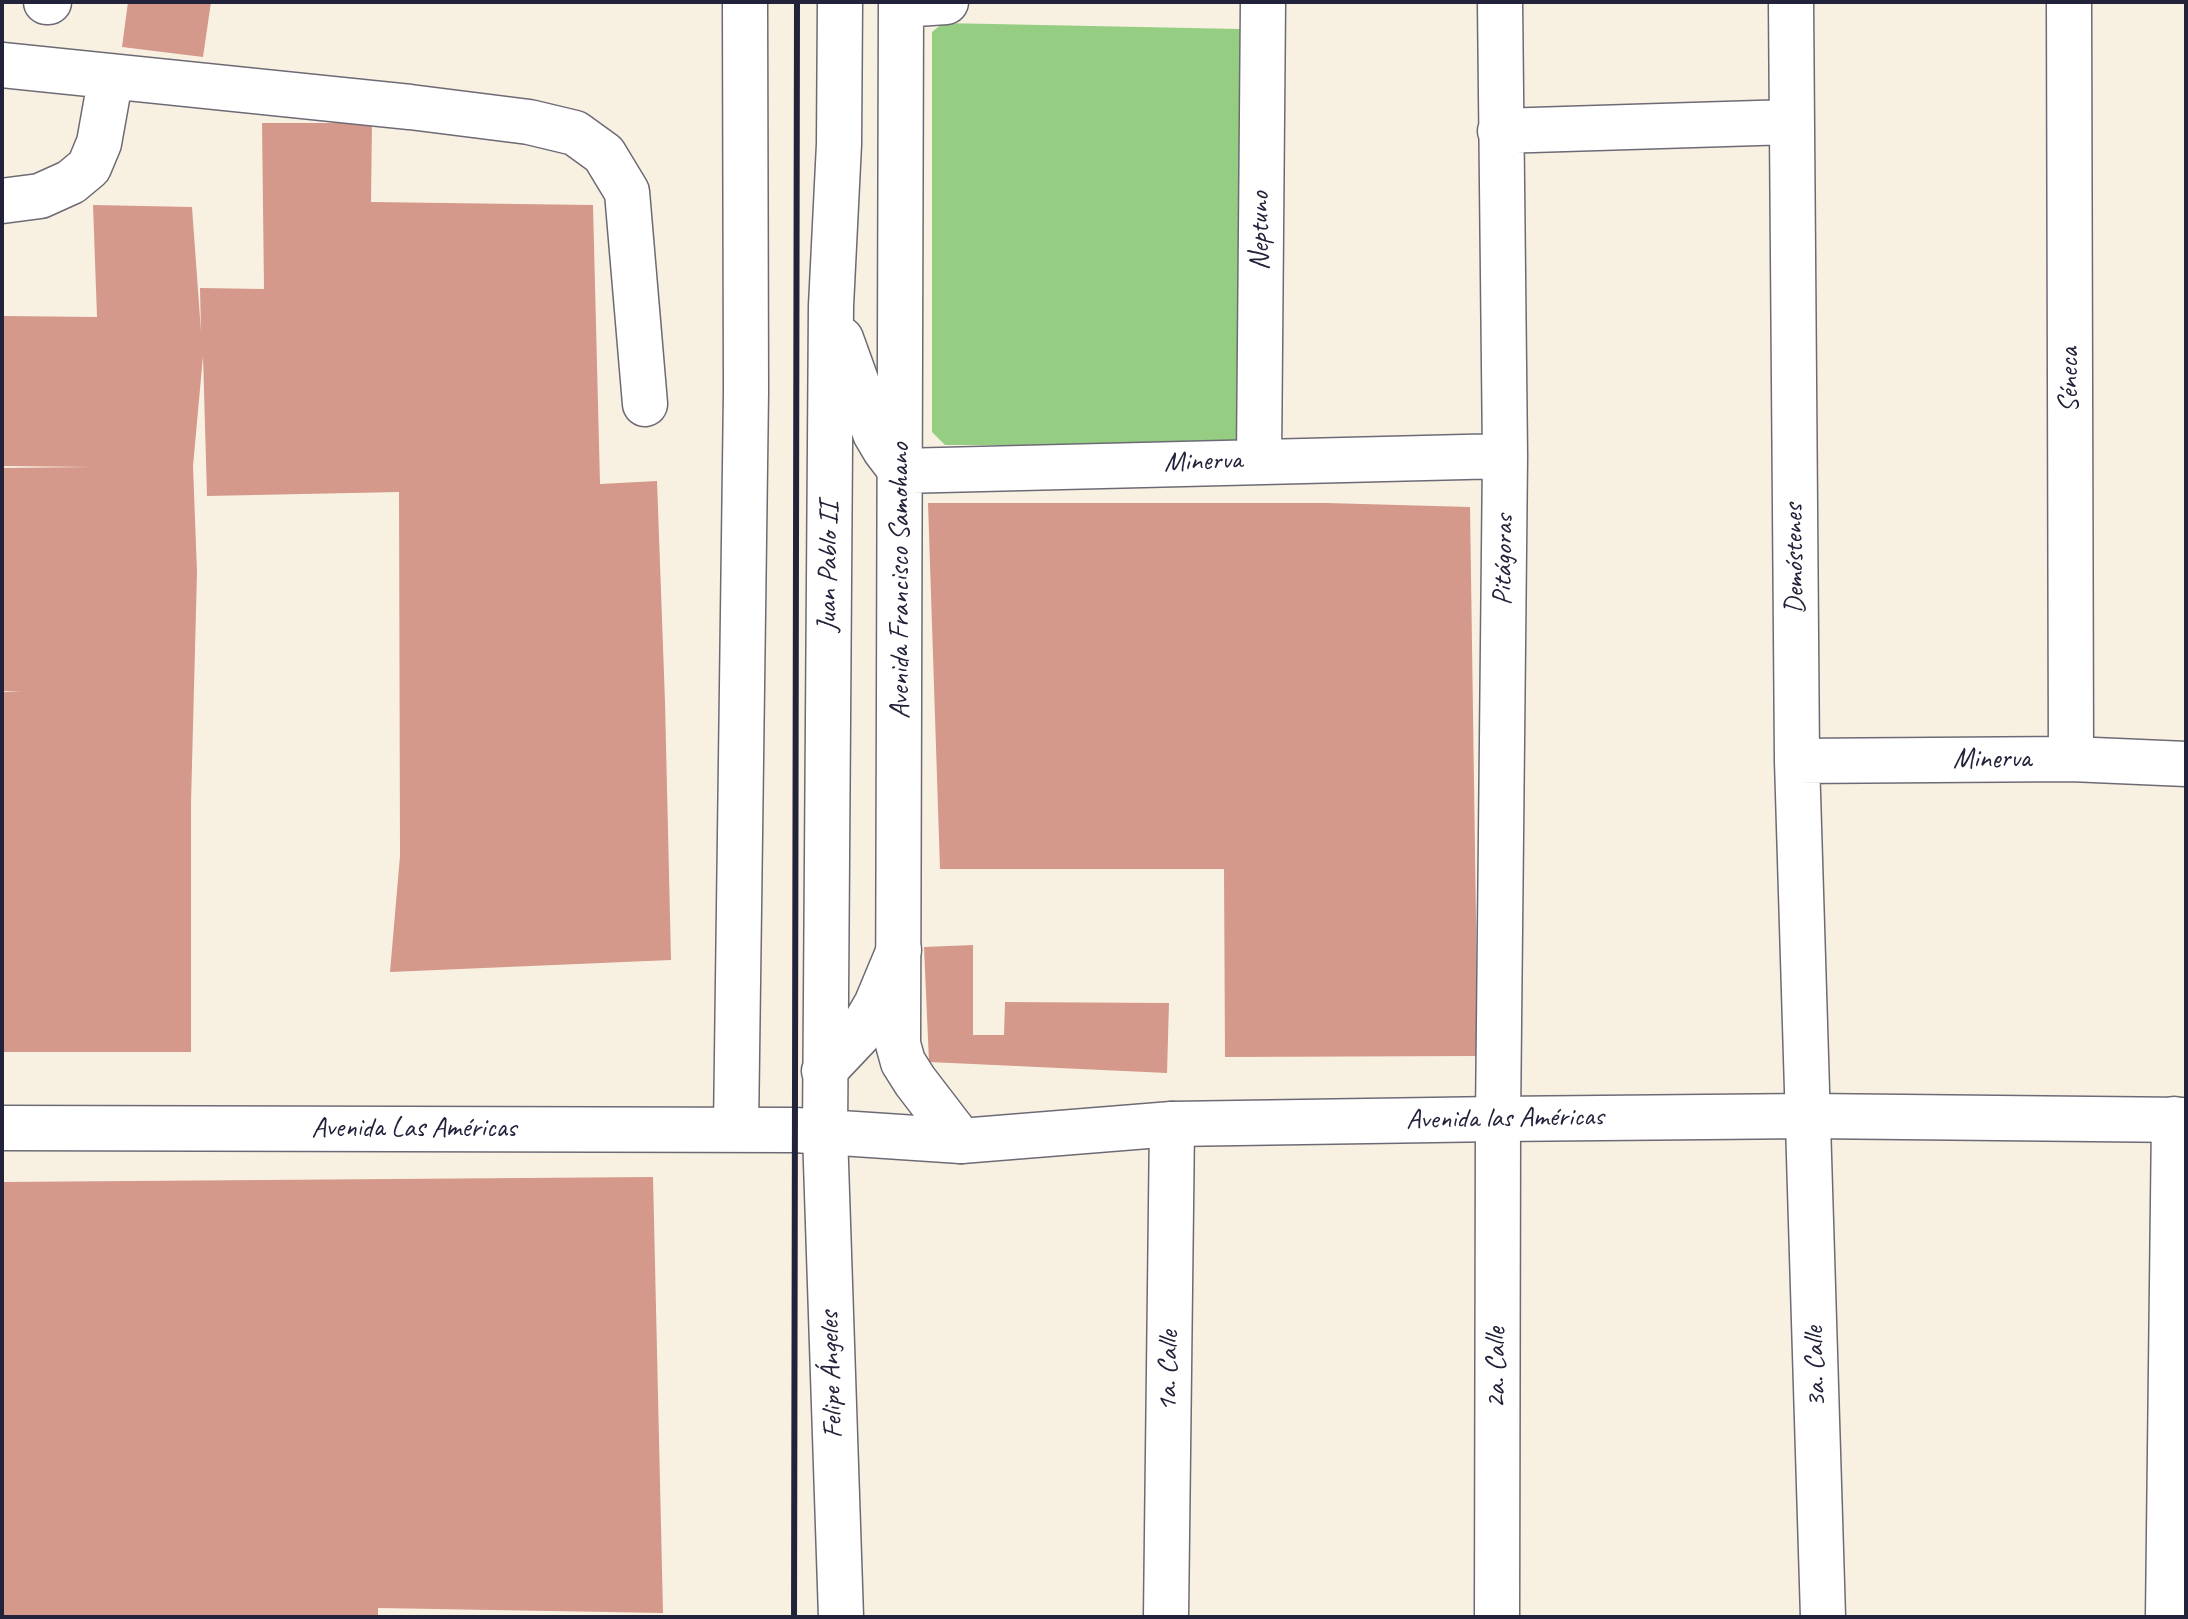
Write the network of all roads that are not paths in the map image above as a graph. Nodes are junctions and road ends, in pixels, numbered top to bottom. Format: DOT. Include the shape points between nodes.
graph roads {
  1 [pos="745,2"];
  2 [pos="840,2"];
  3 [pos="946,2"];
  4 [pos="1263,2"];
  5 [pos="1500,2"];
  6 [pos="1791,2"];
  7 [pos="2069,2"];
  8 [pos="901,4"];
  9 [pos="2,65"];
  10 [pos="111,76"];
  11 [pos="1790,122"];
  12 [pos="1500,131"];
  13 [pos="2,201"];
  14 [pos="831,306"];
  15 [pos="645,404"];
  16 [pos="1505,456"];
  17 [pos="1259,460"];
  18 [pos="901,471"];
  19 [pos="2071,759"];
  20 [pos="1797,761"];
  21 [pos="2186,764"];
  22 [pos="899,950"];
  23 [pos="824,1071"];
  24 [pos="1809,1116"];
  25 [pos="1498,1119"];
  26 [pos="2180,1120"];
  27 [pos="1172,1124"];
  28 [pos="2,1128"];
  29 [pos="736,1129"];
  30 [pos="825,1133"];
  31 [pos="961,1141"];
  32 [pos="841,1617"];
  33 [pos="1166,1617"];
  34 [pos="1497,1617"];
  35 [pos="1823,1617"];
  36 [pos="2168,1617"];
  1 -- 29 [label="street" via="746,392"];
  2 -- 14 [label="street, Juan Pablo II"];
  3 -- 8 [label="street"];
  4 -- 17 [label="street, Neptuno"];
  5 -- 12 [label="street, Pitágoras"];
  6 -- 11 [label="street, Demóstenes"];
  7 -- 19 [label="street, Séneca"];
  8 -- 18 [label="street, Avenida Francisco Samohano"];
  9 -- 10 [label="street"];
  10 -- 13 [label="street" via="99,143 89,167 40,196"];
  10 -- 15 [label="street" via="410,107 575,133 604,154 627,192"];
  11 -- 12 [label="street"];
  11 -- 20 [label="street, Demóstenes"];
  12 -- 16 [label="street, Pitágoras"];
  14 -- 18 [label="street" via="875,433"];
  14 -- 23 [label="street, Juan Pablo II"];
  16 -- 17 [label="street, Minerva"];
  16 -- 25 [label="street, Pitágoras"];
  17 -- 18 [label="street, Minerva"];
  18 -- 22 [label="street, Avenida Francisco Samohano"];
  19 -- 20 [label="street, Minerva"];
  19 -- 21 [label="street, Minerva"];
  20 -- 24 [label="street, Demóstenes"];
  22 -- 23 [label="street" via="859,1034"];
  22 -- 31 [label="street, Avenida Francisco Samohano" via="898,1044 903,1062"];
  23 -- 30 [label="street, Juan Pablo II"];
  24 -- 25 [label="street, Avenida las Américas"];
  24 -- 26 [label="street, Avenida las Américas"];
  24 -- 35 [label="street, 3a. Calle"];
  25 -- 27 [label="street, Avenida las Américas"];
  25 -- 34 [label="street, 2a. Calle"];
  26 -- 36 [label="street"];
  27 -- 31 [label="street, Avenida las Américas"];
  27 -- 33 [label="street, 1a. Calle"];
  28 -- 29 [label="street, Avenida Las Américas"];
  29 -- 30 [label="street, Avenida Las Américas"];
  30 -- 31 [label="street, Avenida las Américas"];
  30 -- 32 [label="street, Felipe Ángeles"];
}
